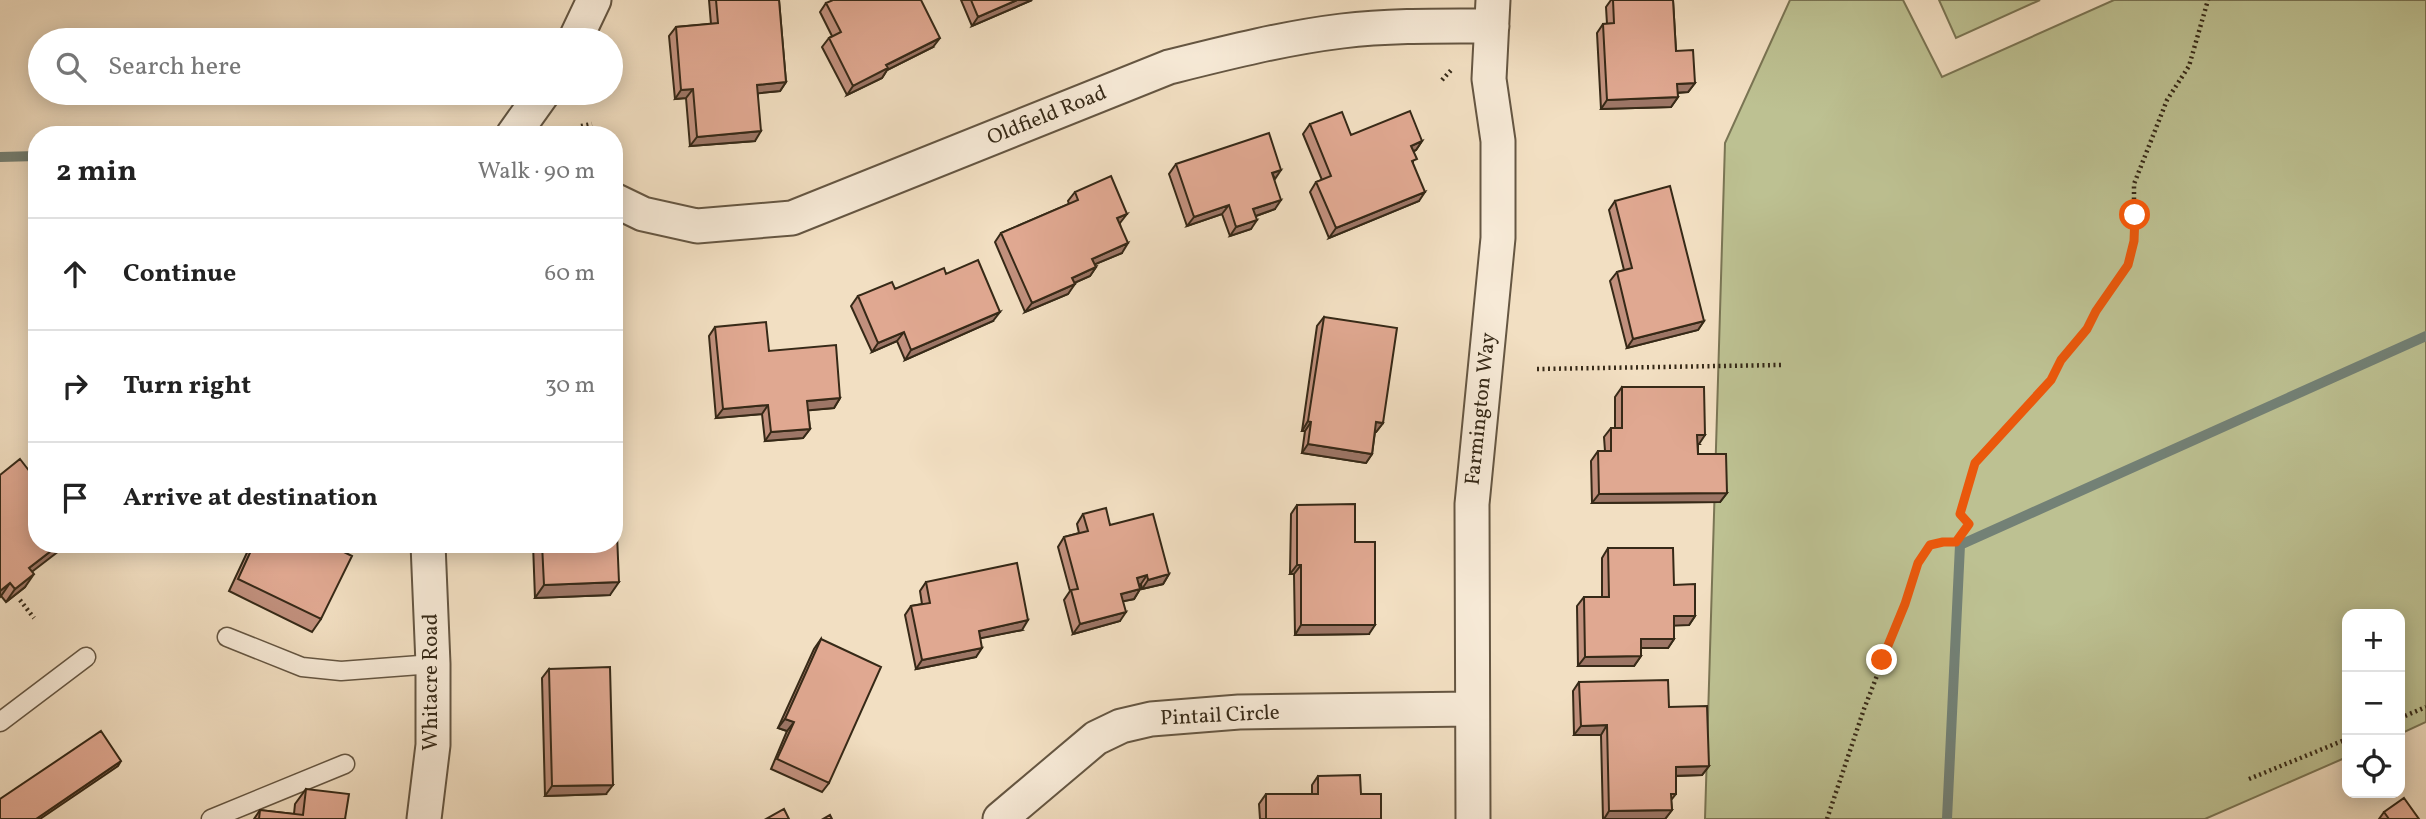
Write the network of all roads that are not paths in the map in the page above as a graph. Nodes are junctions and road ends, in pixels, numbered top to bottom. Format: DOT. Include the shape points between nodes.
graph roads {
  1 [pos="594,0"];
  2 [pos="1492,13"];
  3 [pos="581,28"];
  4 [pos="535,105"];
  5 [pos="520,126"];
  6 [pos="623,204"];
  7 [pos="428,553"];
  8 [pos="227,637"];
  9 [pos="86,657"];
  10 [pos="433,664"];
  11 [pos="1472,709"];
  12 [pos="0,722"];
  13 [pos="345,764"];
  14 [pos="211,819"];
  15 [pos="424,819"];
  16 [pos="1000,819"];
  17 [pos="1474,819"];
  1 -- 3 [label="street"];
  2 -- 6 [label="street, Oldfield Road" via="1341,31 1169,67 792,218 697,226 643,214"];
  2 -- 11 [label="street, Farmington Way" via="1489,79 1498,141 1498,238 1472,504"];
  4 -- 5 [label="street"];
  7 -- 10 [label="street, Whitacre Road"];
  8 -- 10 [label="lane" via="302,667 341,671"];
  9 -- 12 [label="lane"];
  10 -- 15 [label="street, Whitacre Road" via="433,745"];
  11 -- 16 [label="street, Pintail Circle" via="1239,712 1183,715 1121,726 1096,738"];
  11 -- 17 [label="street, Farmington Way"];
  13 -- 14 [label="lane"];
}
